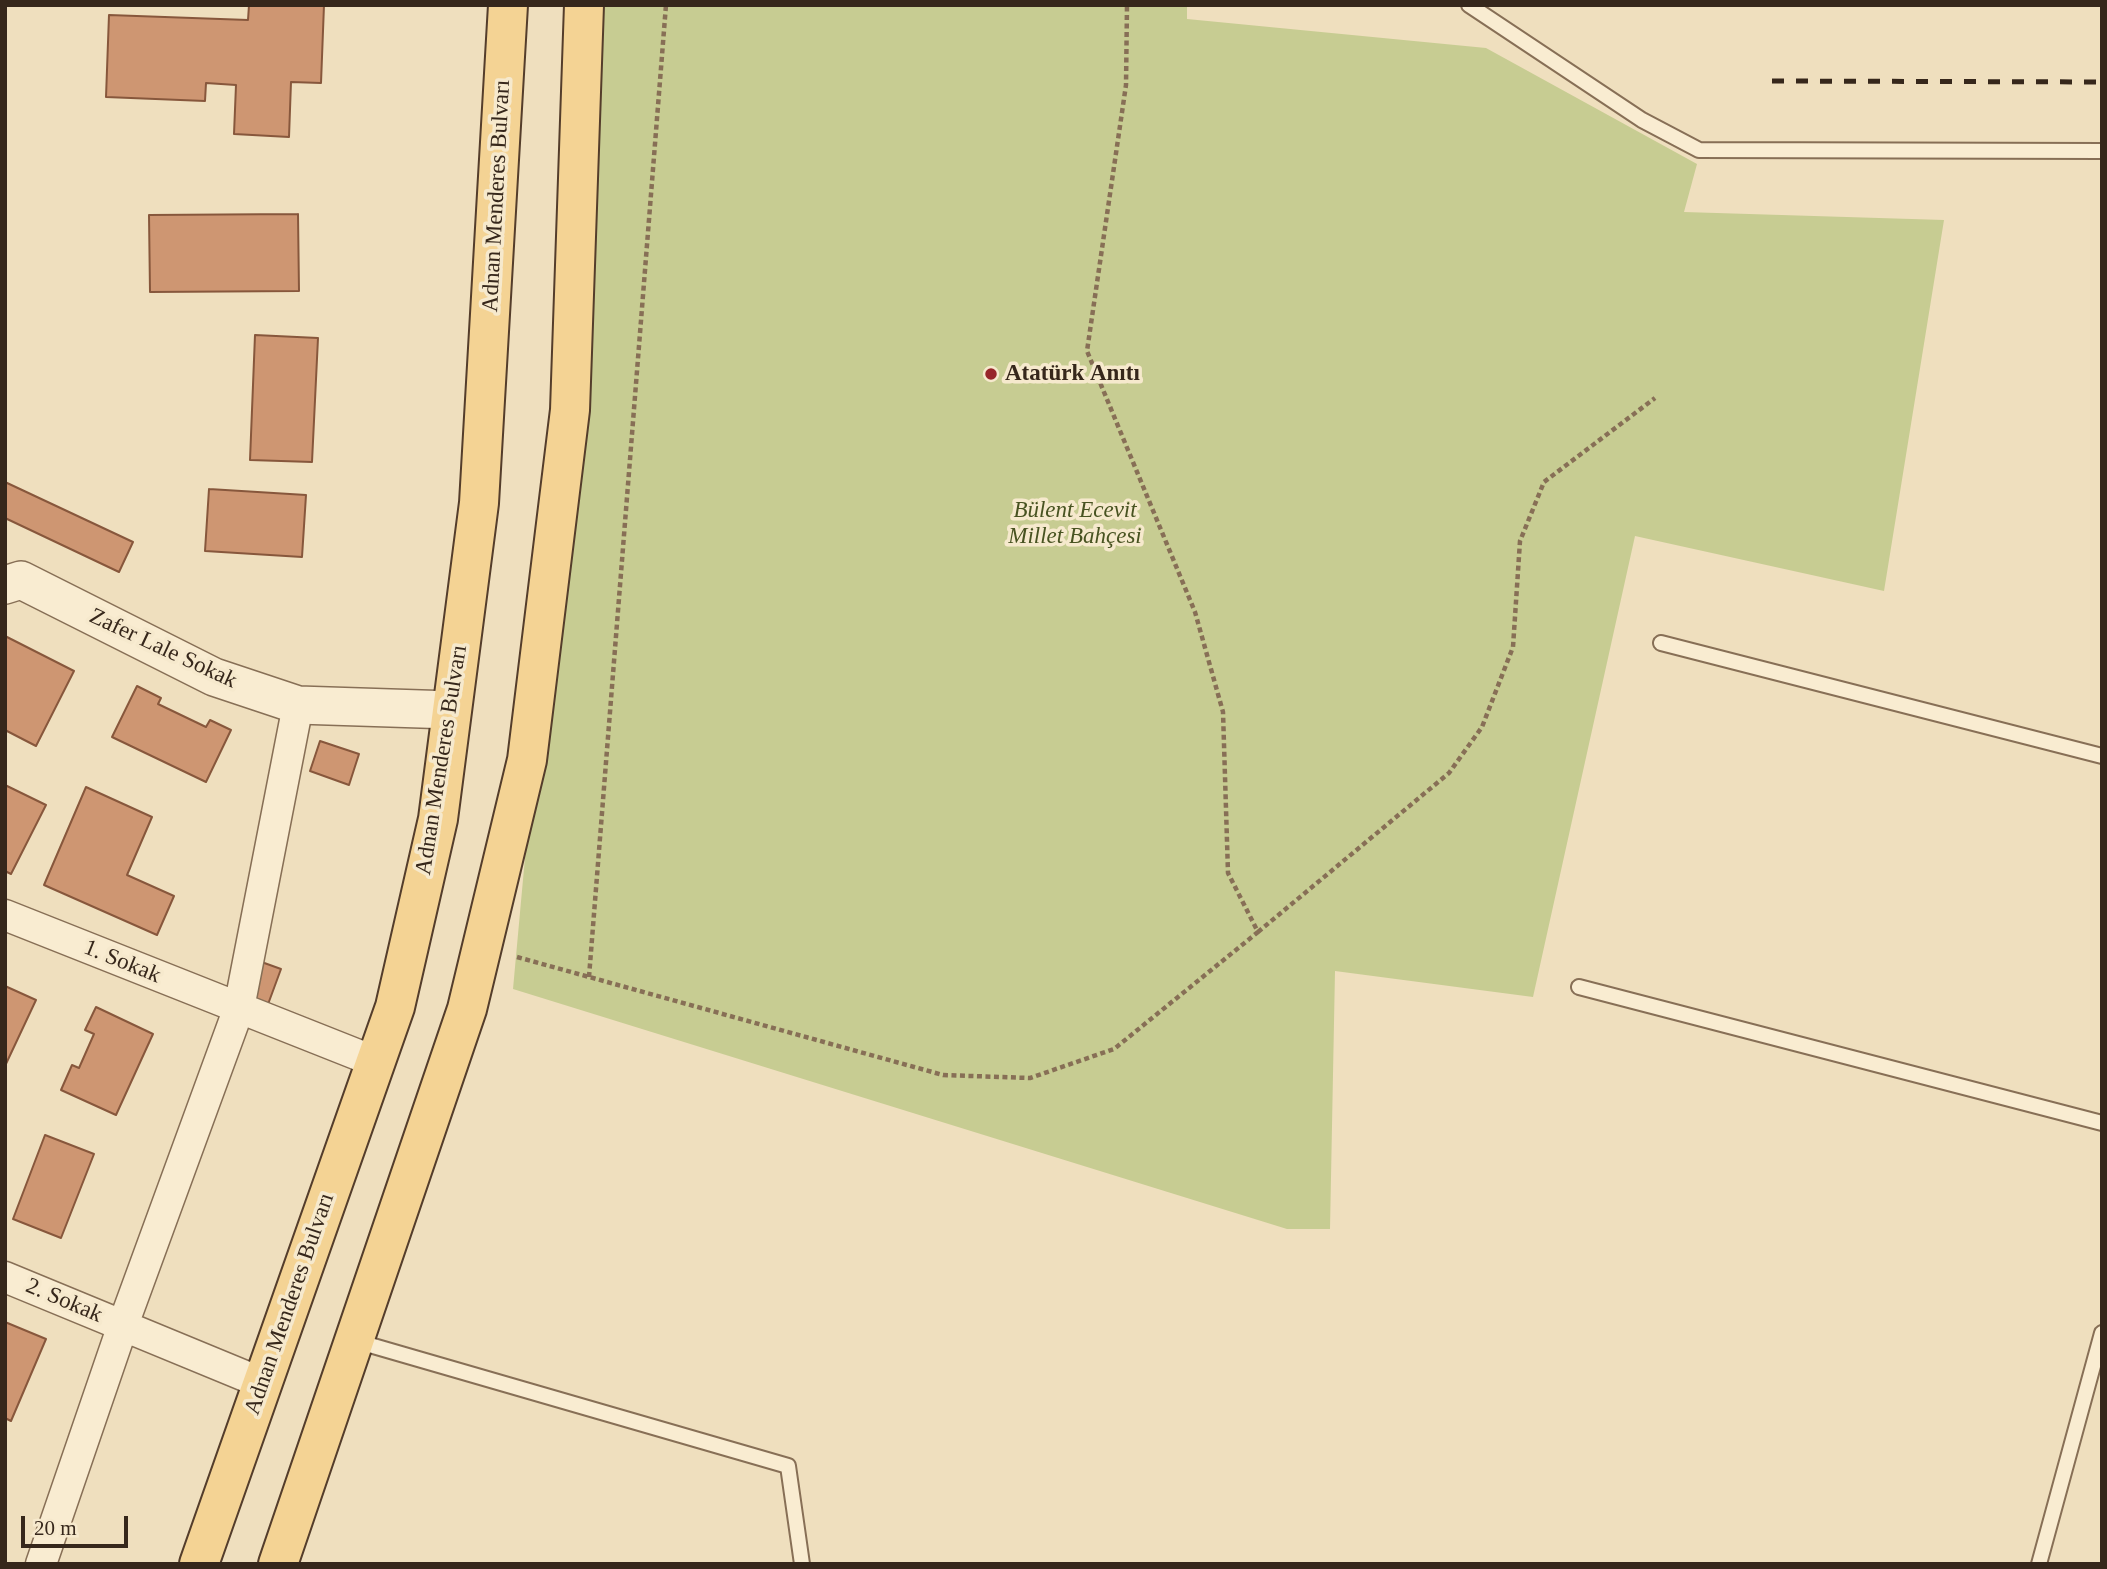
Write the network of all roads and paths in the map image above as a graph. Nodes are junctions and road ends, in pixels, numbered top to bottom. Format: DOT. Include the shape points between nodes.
graph roads {
  1 [pos="508,5"];
  2 [pos="584,5"];
  3 [pos="666,5"];
  4 [pos="1127,5"];
  5 [pos="1469,5"];
  6 [pos="2102,152"];
  7 [pos="1655,398"];
  8 [pos="5,585"];
  9 [pos="1661,643"];
  10 [pos="298,705"];
  11 [pos="452,710"];
  12 [pos="2102,756"];
  13 [pos="5,915"];
  14 [pos="1258,932"];
  15 [pos="482,948"];
  16 [pos="589,977"];
  17 [pos="1578,987"];
  18 [pos="239,1008"];
  19 [pos="376,1062"];
  20 [pos="2102,1123"];
  21 [pos="5,1277"];
  22 [pos="123,1325"];
  23 [pos="2102,1333"];
  24 [pos="354,1341"];
  25 [pos="262,1383"];
  26 [pos="41,1564"];
  27 [pos="199,1564"];
  28 [pos="278,1564"];
  29 [pos="802,1564"];
  30 [pos="2039,1564"];
  1 -- 11 [label="main road, Adnan Menderes Bulvarı" via="479,503"];
  2 -- 15 [label="main road" via="570,410 527,761"];
  3 -- 16 [label="path"];
  4 -- 14 [label="path" via="1126,85 1087,351 1195,612 1223,712 1228,873"];
  5 -- 6 [label="lane" via="1642,120 1699,150"];
  7 -- 14 [label="path" via="1544,482 1520,541 1513,647 1482,726 1449,772"];
  8 -- 10 [label="street, Zafer Lale Sokak" via="21,580 214,677"];
  9 -- 12 [label="lane"];
  10 -- 11 [label="street, Zafer Lale Sokak"];
  10 -- 18 [label="street"];
  11 -- 19 [label="main road, Adnan Menderes Bulvarı" via="438,819 395,1007"];
  13 -- 18 [label="street, 1. Sokak"];
  14 -- 16 [label="path" via="1114,1049 1030,1078 943,1075"];
  15 -- 16 [label="path"];
  15 -- 24 [label="main road" via="467,1009"];
  17 -- 20 [label="lane"];
  18 -- 19 [label="street, 1. Sokak"];
  18 -- 22 [label="street"];
  19 -- 25 [label="main road, Adnan Menderes Bulvarı"];
  21 -- 22 [label="street, 2. Sokak"];
  22 -- 25 [label="street, 2. Sokak"];
  22 -- 26 [label="street"];
  23 -- 30 [label="lane"];
  24 -- 28 [label="main road"];
  24 -- 29 [label="lane" via="788,1466"];
  25 -- 27 [label="main road, Adnan Menderes Bulvarı"];
}
